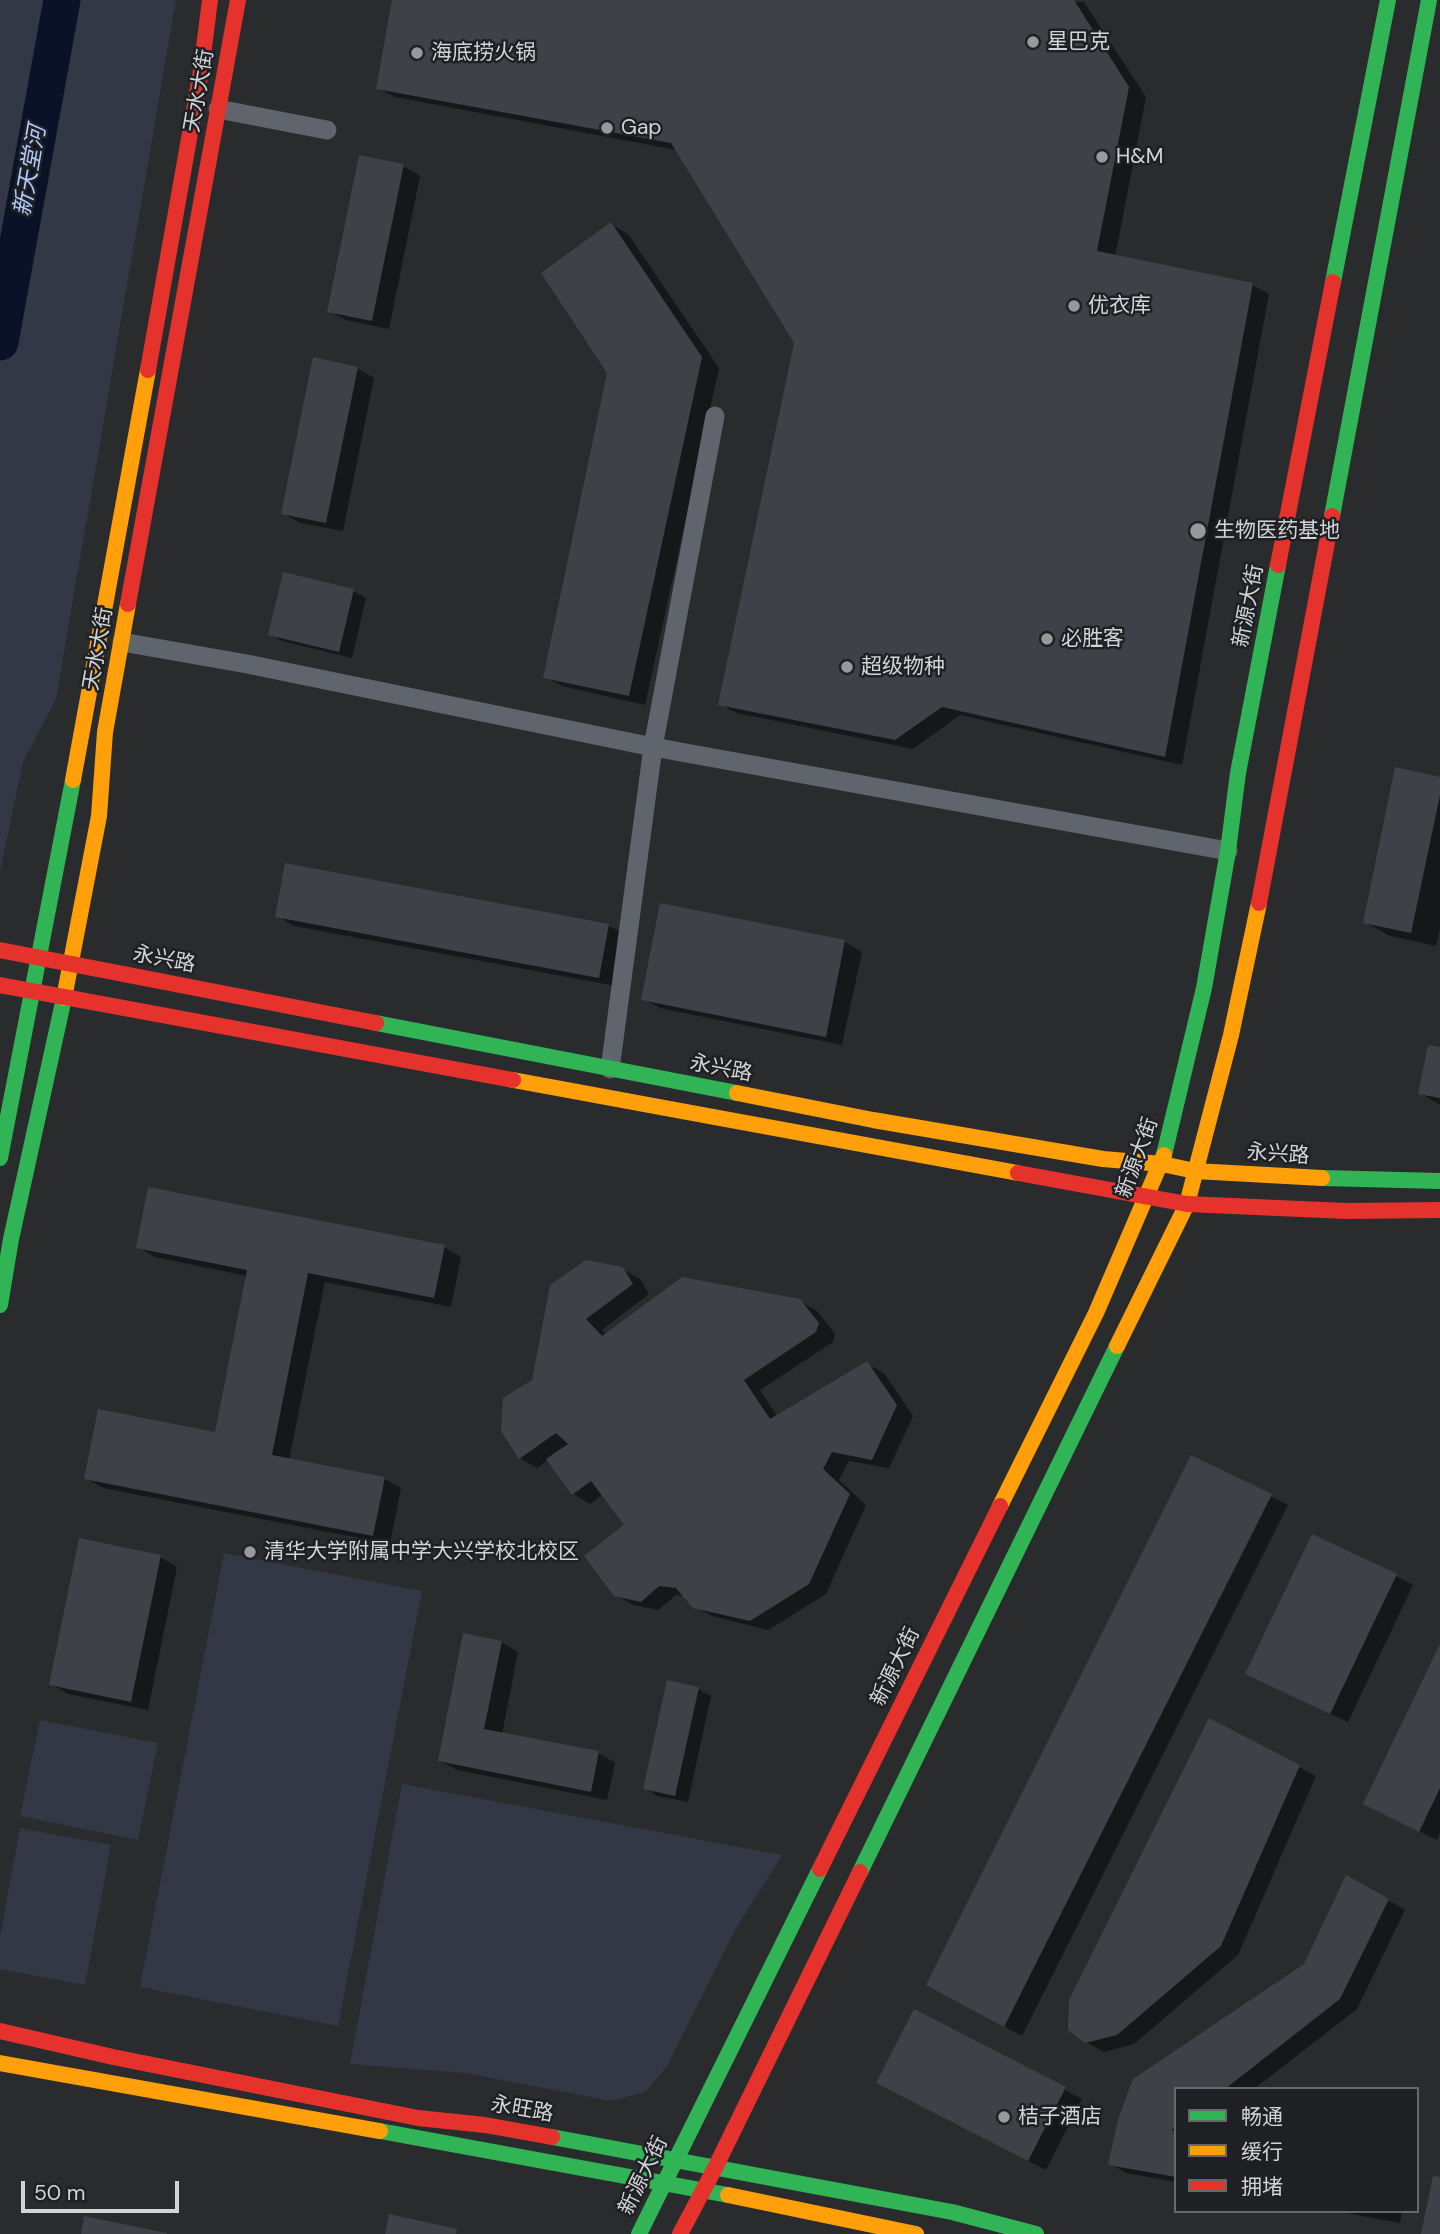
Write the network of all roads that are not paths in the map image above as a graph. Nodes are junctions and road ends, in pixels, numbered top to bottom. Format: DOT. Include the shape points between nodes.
graph roads {
  1 [pos="210,0"];
  2 [pos="238,0"];
  3 [pos="1388,0"];
  4 [pos="1429,0"];
  5 [pos="218,109"];
  6 [pos="327,130"];
  7 [pos="715,416"];
  8 [pos="121,642"];
  9 [pos="653,747"];
  10 [pos="1228,851"];
  11 [pos="0,950"];
  12 [pos="40,957"];
  13 [pos="70,963"];
  14 [pos="0,985"];
  15 [pos="33,992"];
  16 [pos="64,997"];
  17 [pos="610,1069"];
  18 [pos="0,1158"];
  19 [pos="1162,1164"];
  20 [pos="1195,1171"];
  21 [pos="1440,1181"];
  22 [pos="1149,1195"];
  23 [pos="1187,1204"];
  24 [pos="1440,1210"];
  25 [pos="0,1305"];
  26 [pos="0,2031"];
  27 [pos="0,2063"];
  28 [pos="674,2160"];
  29 [pos="715,2168"];
  30 [pos="664,2182"];
  31 [pos="703,2190"];
  32 [pos="639,2234"];
  33 [pos="680,2234"];
  34 [pos="916,2234"];
  35 [pos="1036,2234"];
  1 -- 12 [label="main road, 天水大街"];
  2 -- 5 [label="main road, 天水大街"];
  3 -- 10 [label="main road, 新源大街" via="1238,773"];
  4 -- 20 [label="main road" via="1255,926"];
  5 -- 6 [label="street"];
  5 -- 8 [label="main road, 天水大街"];
  7 -- 9 [label="street"];
  8 -- 9 [label="street"];
  8 -- 13 [label="main road, 天水大街" via="105,732 99,816"];
  9 -- 10 [label="street"];
  9 -- 17 [label="street"];
  10 -- 19 [label="main road, 新源大街" via="1204,988"];
  11 -- 12 [label="main road, 永兴路"];
  12 -- 13 [label="main road, 永兴路"];
  12 -- 15 [label="main road, 天水大街"];
  13 -- 16 [label="main road, 天水大街"];
  13 -- 17 [label="main road, 永兴路"];
  14 -- 15 [label="main road"];
  15 -- 16 [label="main road"];
  15 -- 18 [label="main road, 天水大街"];
  16 -- 22 [label="main road"];
  16 -- 25 [label="main road, 天水大街"];
  17 -- 19 [label="main road, 永兴路" via="873,1120"];
  19 -- 20 [label="main road, 永兴路"];
  19 -- 22 [label="main road, 新源大街"];
  20 -- 21 [label="main road, 永兴路"];
  20 -- 23 [label="main road"];
  22 -- 23 [label="main road"];
  22 -- 28 [label="main road, 新源大街" via="1096,1313"];
  23 -- 24 [label="main road"];
  23 -- 29 [label="main road"];
  26 -- 28 [label="main road, 永旺路" via="418,2118 485,2125"];
  27 -- 30 [label="main road"];
  28 -- 29 [label="main road, 永旺路"];
  28 -- 30 [label="main road, 新源大街"];
  29 -- 31 [label="main road"];
  29 -- 35 [label="main road, 永旺路" via="952,2212"];
  30 -- 31 [label="main road"];
  30 -- 32 [label="main road, 新源大街"];
  31 -- 33 [label="main road"];
  31 -- 34 [label="main road"];
}
